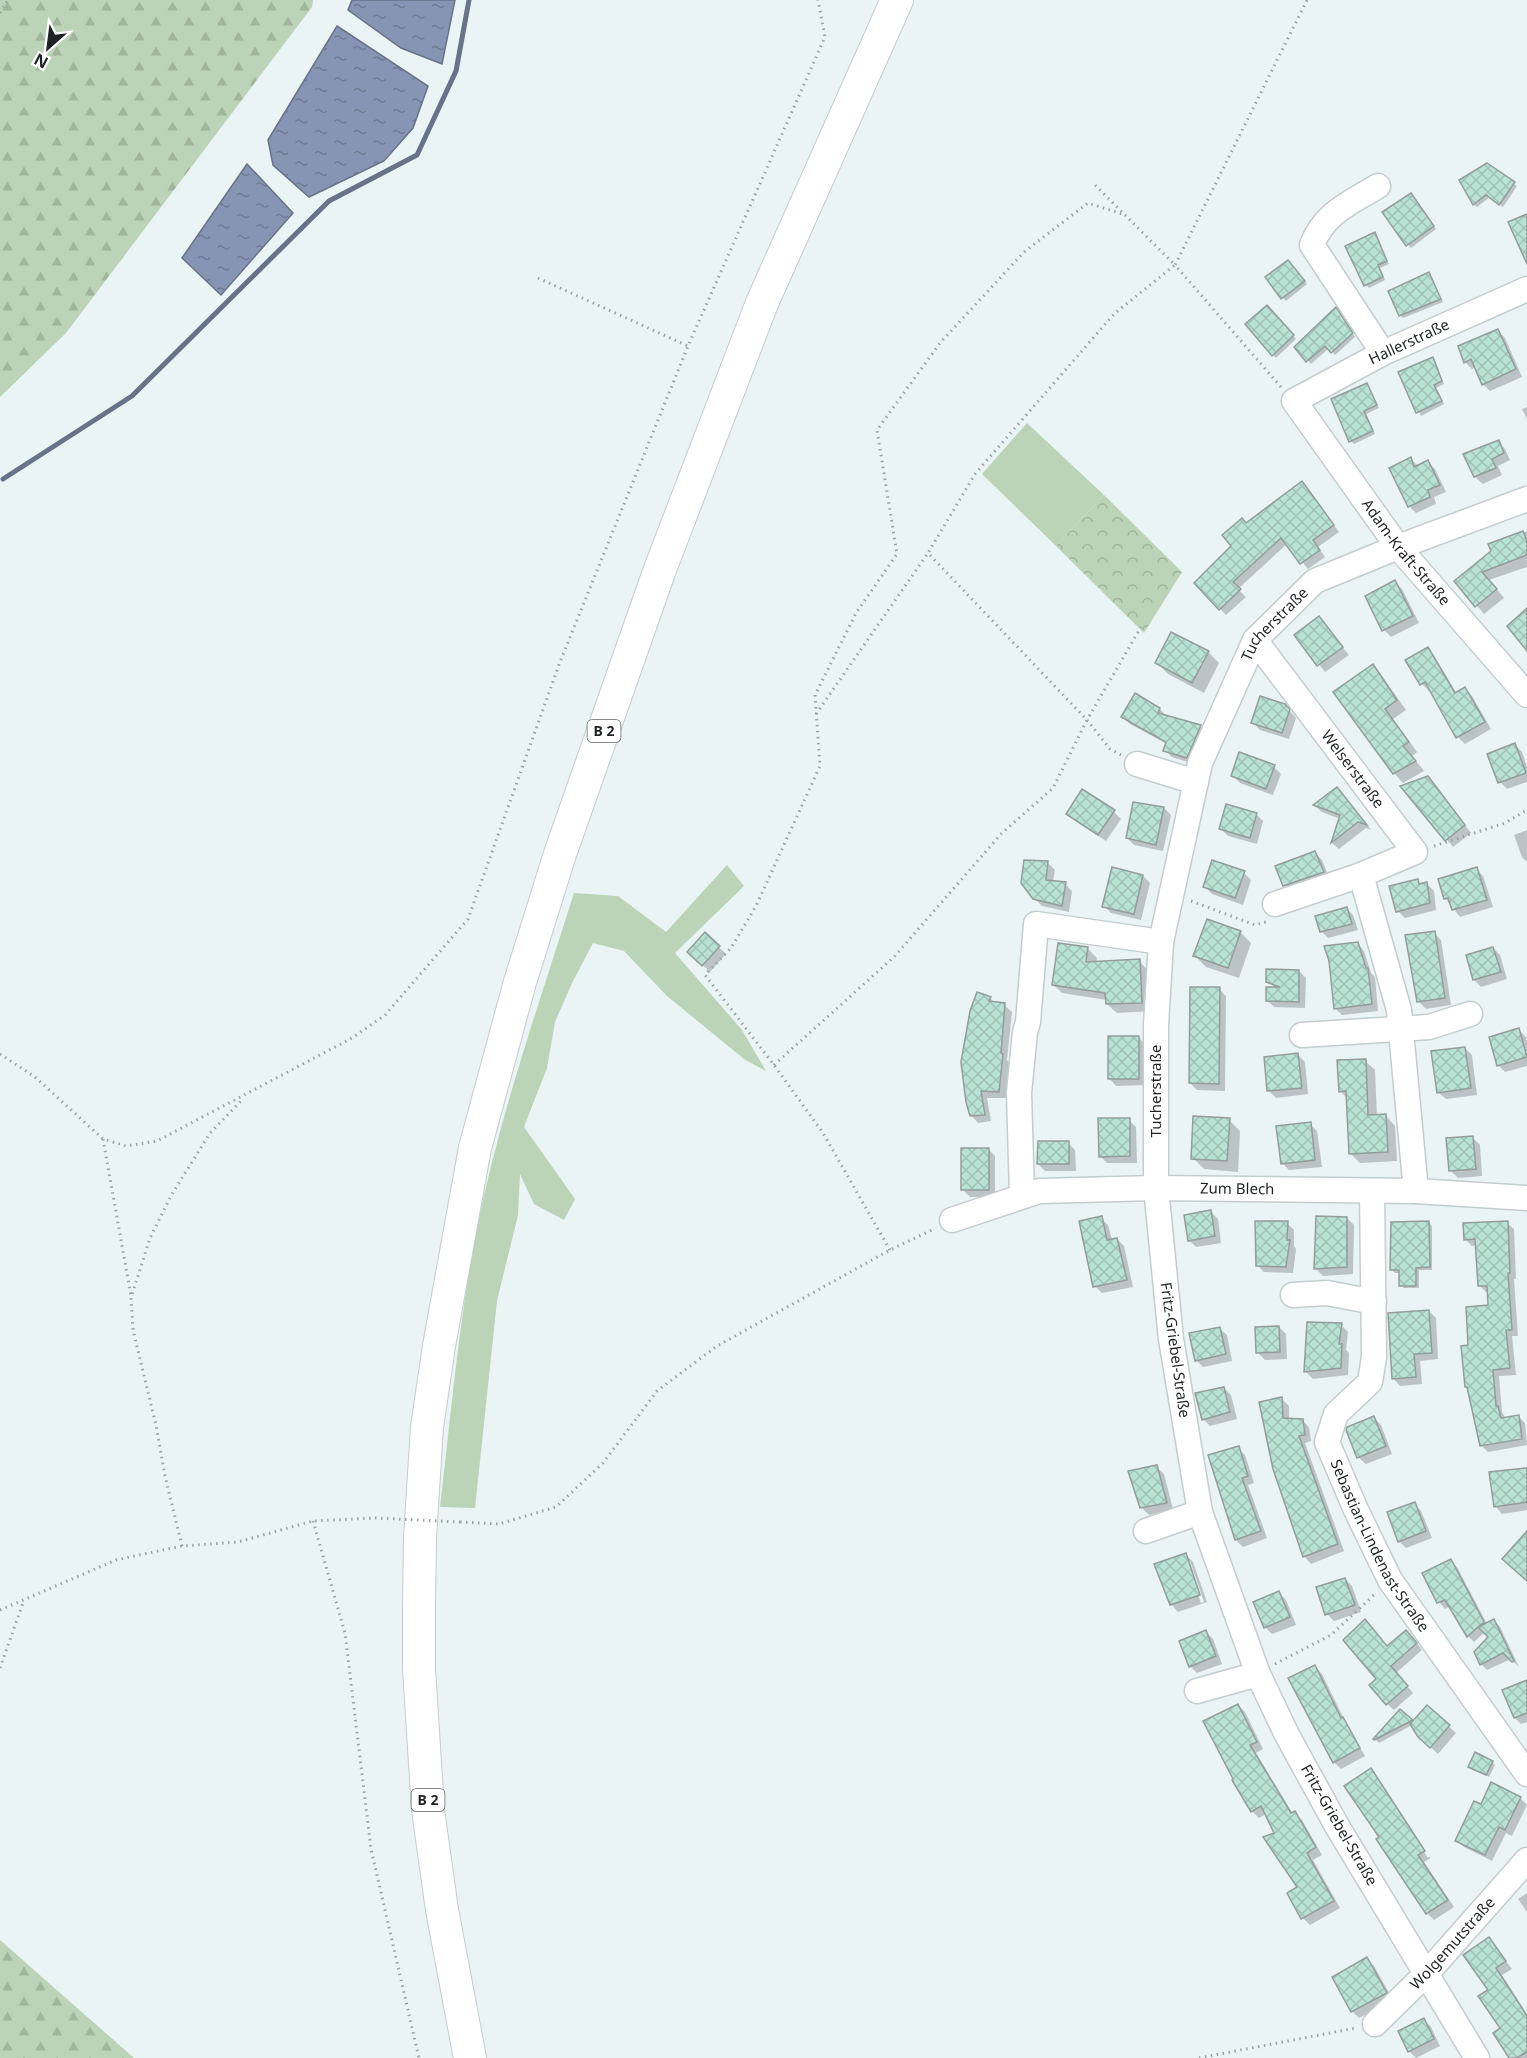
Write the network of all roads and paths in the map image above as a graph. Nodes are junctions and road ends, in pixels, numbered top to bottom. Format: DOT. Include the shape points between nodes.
graph roads {
  1 [pos="8,0"];
  2 [pos="818,0"];
  3 [pos="897,0"];
  4 [pos="1306,0"];
  5 [pos="0,13"];
  6 [pos="1092,182"];
  7 [pos="1378,186"];
  8 [pos="1125,215"];
  9 [pos="1175,265"];
  10 [pos="538,278"];
  11 [pos="1527,289"];
  12 [pos="688,346"];
  13 [pos="1383,353"];
  14 [pos="1294,401"];
  15 [pos="1527,499"];
  16 [pos="1398,547"];
  17 [pos="928,553"];
  18 [pos="1141,627"];
  19 [pos="1255,640"];
  20 [pos="1527,695"];
  21 [pos="816,714"];
  22 [pos="1087,720"];
  23 [pos="1137,764"];
  24 [pos="1196,782"];
  25 [pos="1527,810"];
  26 [pos="1415,852"];
  27 [pos="1361,875"];
  28 [pos="1275,904"];
  29 [pos="1161,942"];
  30 [pos="1470,1014"];
  31 [pos="1400,1028"];
  32 [pos="1302,1035"];
  33 [pos="0,1054"];
  34 [pos="774,1065"];
  35 [pos="246,1096"];
  36 [pos="103,1139"];
  37 [pos="1156,1188"];
  38 [pos="1372,1191"];
  39 [pos="1416,1191"];
  40 [pos="1022,1196"];
  41 [pos="1527,1198"];
  42 [pos="952,1220"];
  43 [pos="890,1250"];
  44 [pos="1293,1295"];
  45 [pos="131,1298"];
  46 [pos="1374,1302"];
  47 [pos="1200,1512"];
  48 [pos="313,1521"];
  49 [pos="1146,1531"];
  50 [pos="182,1546"];
  51 [pos="1390,1580"];
  52 [pos="24,1600"];
  53 [pos="0,1610"];
  54 [pos="0,1668"];
  55 [pos="1258,1674"];
  56 [pos="1197,1691"];
  57 [pos="1527,1774"];
  58 [pos="1527,1860"];
  59 [pos="1427,1973"];
  60 [pos="1375,2024"];
  61 [pos="419,2058"];
  62 [pos="470,2058"];
  63 [pos="1199,2058"];
  64 [pos="1477,2058"];
  1 -- 5 [label="path"];
  2 -- 12 [label="path" via="825,37"];
  3 -- 62 [label="main road, B 2" via="762,303 659,572 560,854 475,1148 427,1427 419,1595 419,1669 428,1810"];
  4 -- 9 [label="path"];
  6 -- 8 [label="path"];
  7 -- 13 [label="street" via="1337,211 1318,229 1312,245"];
  8 -- 9 [label="path"];
  8 -- 21 [label="path" via="1088,203 1024,252 940,343 877,430 897,554 856,613 815,695"];
  9 -- 14 [label="path"];
  9 -- 17 [label="path" via="1114,314 975,474"];
  10 -- 12 [label="path"];
  11 -- 13 [label="street, Hallerstraße"];
  12 -- 35 [label="path" via="560,662 468,919 385,1015 352,1038"];
  13 -- 14 [label="street, Hallerstraße"];
  14 -- 16 [label="street, Adam-Kraft-Straße"];
  15 -- 16 [label="street, Tucherstraße"];
  16 -- 19 [label="street, Tucherstraße" via="1315,580"];
  16 -- 20 [label="street, Adam-Kraft-Straße"];
  17 -- 21 [label="path"];
  17 -- 22 [label="path"];
  18 -- 22 [label="path"];
  19 -- 24 [label="street, Tucherstraße" via="1200,763"];
  19 -- 26 [label="street, Welserstraße"];
  21 -- 34 [label="path" via="820,766 756,906 731,948 705,975"];
  22 -- 23 [label="path" via="1110,749"];
  22 -- 34 [label="path" via="1053,788 1000,834 894,957"];
  23 -- 24 [label="street"];
  24 -- 29 [label="street, Tucherstraße"];
  25 -- 26 [label="path" via="1505,823"];
  26 -- 27 [label="street"];
  27 -- 28 [label="street"];
  27 -- 31 [label="street" via="1399,1010"];
  29 -- 37 [label="street, Tucherstraße" via="1156,1025"];
  29 -- 40 [label="street" via="1036,924 1019,1093"];
  30 -- 31 [label="street" via="1429,1027"];
  31 -- 32 [label="street"];
  31 -- 39 [label="street"];
  33 -- 36 [label="path" via="34,1077"];
  34 -- 43 [label="path" via="823,1133"];
  35 -- 36 [label="path" via="157,1142 126,1146"];
  35 -- 45 [label="path" via="210,1133 172,1194 150,1238"];
  36 -- 45 [label="path"];
  37 -- 38 [label="street, Zum Blech"];
  37 -- 40 [label="street, Zum Blech" via="1039,1191"];
  37 -- 47 [label="street, Fritz-Griebel-Straße" via="1171,1339"];
  38 -- 39 [label="street, Zum Blech"];
  38 -- 46 [label="street, Sebastian-Lindenast-Straße"];
  39 -- 41 [label="street, Zum Blech"];
  40 -- 42 [label="street, Zum Blech"];
  42 -- 43 [label="path"];
  43 -- 48 [label="path, bridge" via="717,1346 657,1391 603,1463 556,1506 499,1524 375,1518"];
  44 -- 46 [label="street" via="1327,1293"];
  45 -- 50 [label="path" via="133,1330"];
  46 -- 51 [label="street, Sebastian-Lindenast-Straße" via="1370,1382 1336,1414 1328,1442"];
  47 -- 49 [label="street"];
  47 -- 55 [label="street, Fritz-Griebel-Straße"];
  48 -- 50 [label="path" via="237,1542"];
  48 -- 61 [label="path" via="345,1633 372,1850"];
  50 -- 52 [label="path" via="116,1560"];
  51 -- 55 [label="path" via="1331,1635"];
  51 -- 57 [label="street, Sebastian-Lindenast-Straße"];
  52 -- 53 [label="path"];
  52 -- 54 [label="path"];
  55 -- 56 [label="street"];
  55 -- 59 [label="street, Fritz-Griebel-Straße" via="1337,1826"];
  58 -- 59 [label="street, Wolgemutstraße"];
  59 -- 60 [label="street, Wolgemutstraße"];
  59 -- 64 [label="street, Fritz-Griebel-Straße"];
  60 -- 63 [label="path"];
}
